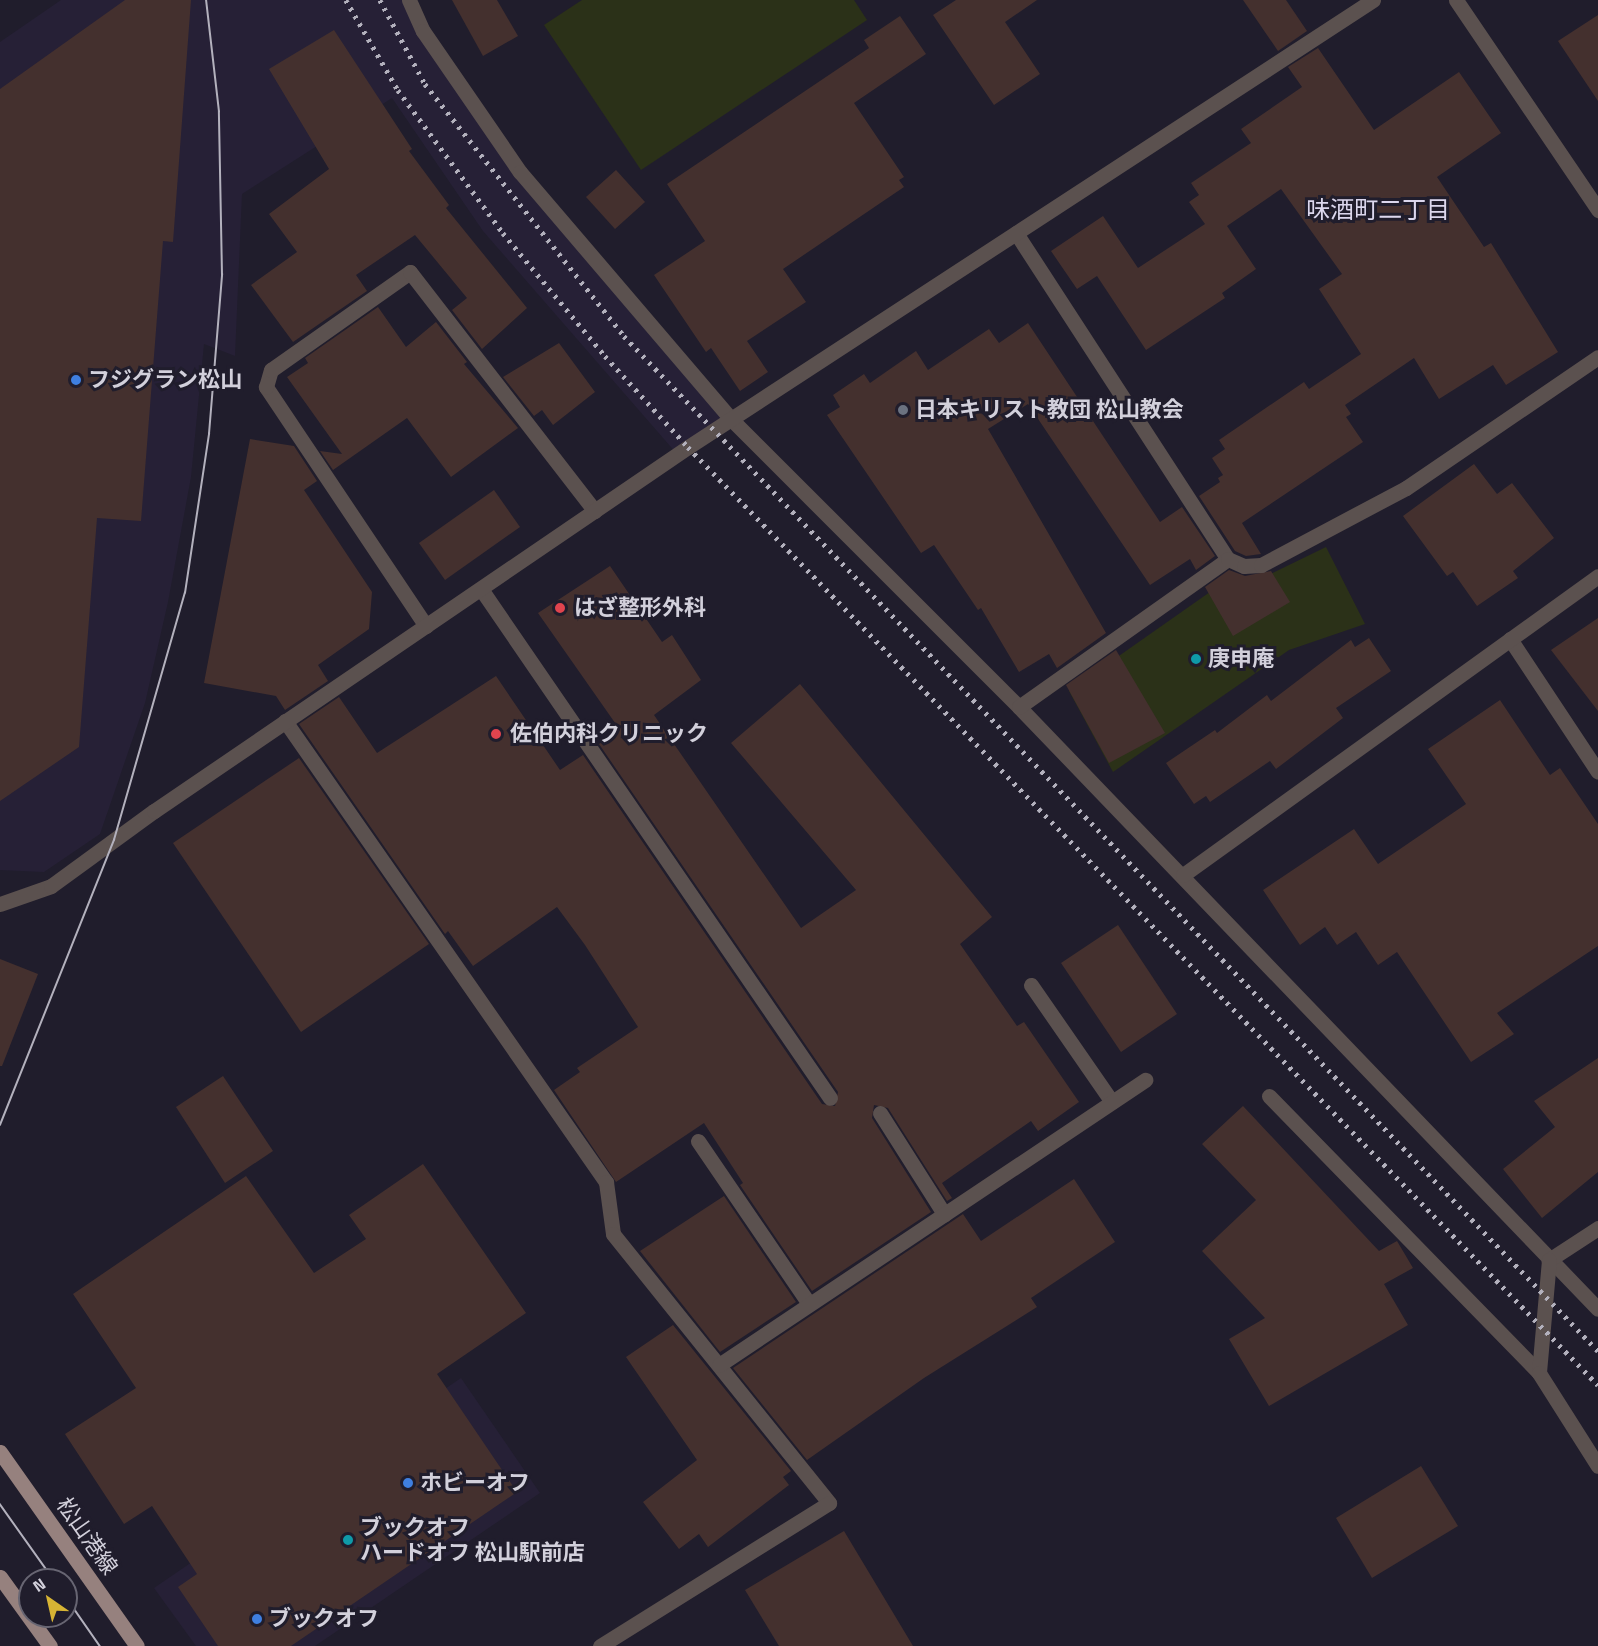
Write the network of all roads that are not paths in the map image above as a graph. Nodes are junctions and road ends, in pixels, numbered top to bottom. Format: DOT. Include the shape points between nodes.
graph roads {
  1 [pos="409,0"];
  2 [pos="1374,0"];
  3 [pos="1456,0"];
  4 [pos="1598,210"];
  5 [pos="1016,233"];
  6 [pos="1598,357"];
  7 [pos="731,419"];
  8 [pos="595,511"];
  9 [pos="1228,559"];
  10 [pos="1598,576"];
  11 [pos="481,589"];
  12 [pos="426,626"];
  13 [pos="1510,639"];
  14 [pos="1019,707"];
  15 [pos="285,721"];
  16 [pos="1598,772"];
  17 [pos="1183,875"];
  18 [pos="0,904"];
  19 [pos="1031,985"];
  20 [pos="1145,1080"];
  21 [pos="1269,1096"];
  22 [pos="830,1098"];
  23 [pos="1112,1102"];
  24 [pos="880,1113"];
  25 [pos="698,1141"];
  26 [pos="944,1214"];
  27 [pos="1598,1228"];
  28 [pos="1549,1260"];
  29 [pos="809,1304"];
  30 [pos="1598,1310"];
  31 [pos="719,1365"];
  32 [pos="1539,1373"];
  33 [pos="0,1452"];
  34 [pos="1598,1466"];
  35 [pos="0,1577"];
  36 [pos="50,1646"];
  37 [pos="136,1646"];
  38 [pos="600,1646"];
  1 -- 7 [label="street" via="423,31 520,172"];
  2 -- 5 [label="street"];
  3 -- 4 [label="street"];
  5 -- 7 [label="street"];
  5 -- 9 [label="street"];
  6 -- 9 [label="street" via="1406,488 1261,565 1244,566"];
  7 -- 8 [label="street"];
  7 -- 14 [label="street"];
  8 -- 11 [label="street"];
  8 -- 12 [label="street" via="410,272 271,370 266,387"];
  9 -- 14 [label="street"];
  10 -- 13 [label="street"];
  11 -- 12 [label="street"];
  11 -- 22 [label="street"];
  12 -- 15 [label="street"];
  13 -- 16 [label="street"];
  13 -- 17 [label="street"];
  14 -- 17 [label="street"];
  15 -- 18 [label="street" via="51,886"];
  15 -- 31 [label="street" via="606,1182 613,1234"];
  17 -- 28 [label="street"];
  19 -- 23 [label="street"];
  20 -- 23 [label="street"];
  21 -- 32 [label="street"];
  23 -- 26 [label="street"];
  24 -- 26 [label="street"];
  25 -- 29 [label="street"];
  26 -- 29 [label="street"];
  27 -- 28 [label="street"];
  28 -- 30 [label="street"];
  28 -- 32 [label="street"];
  29 -- 31 [label="street"];
  31 -- 38 [label="street" via="828,1503"];
  32 -- 34 [label="street"];
  33 -- 37 [label="main road, 松山港線"];
  35 -- 36 [label="main road"];
}
